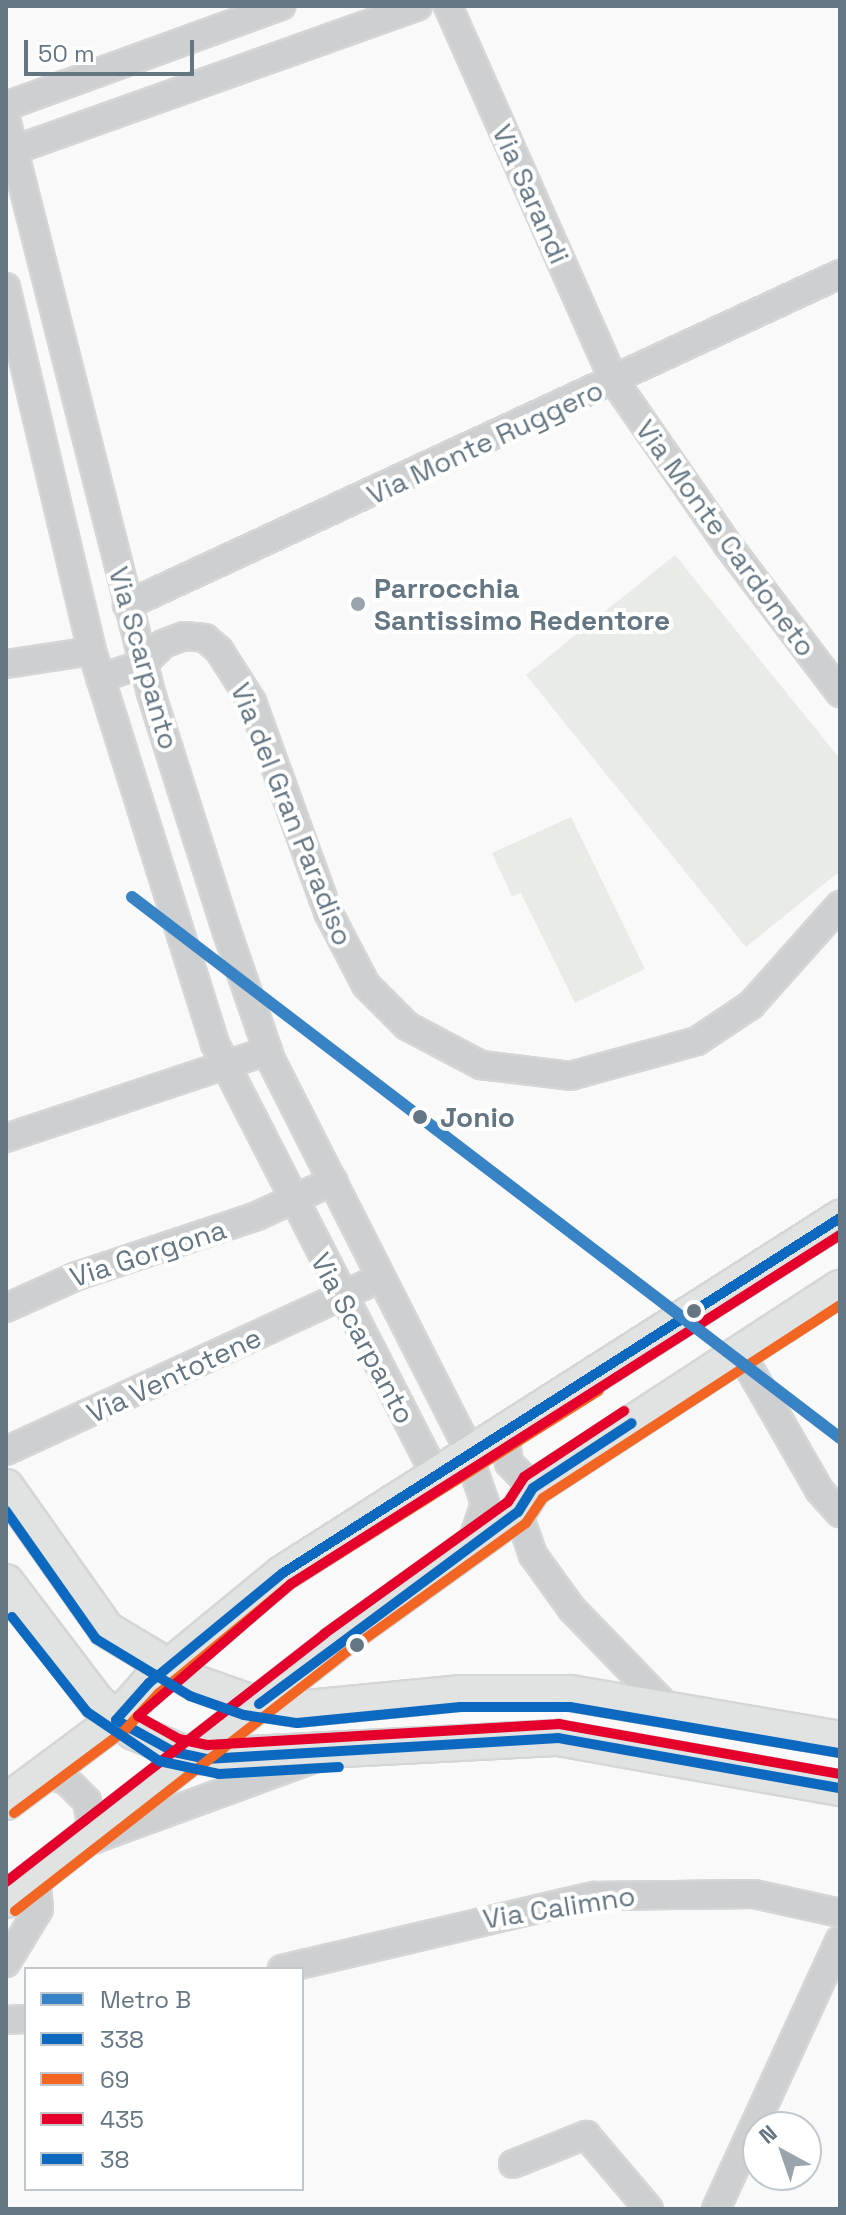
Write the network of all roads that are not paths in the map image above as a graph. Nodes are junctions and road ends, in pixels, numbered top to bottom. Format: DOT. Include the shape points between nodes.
graph roads {
  1 [pos="281,6"];
  2 [pos="418,6"];
  3 [pos="448,6"];
  4 [pos="6,106"];
  5 [pos="6,119"];
  6 [pos="11,151"];
  7 [pos="16,188"];
  8 [pos="840,274"];
  9 [pos="6,287"];
  10 [pos="615,382"];
  11 [pos="127,605"];
  12 [pos="92,651"];
  13 [pos="6,664"];
  14 [pos="143,664"];
  15 [pos="100,678"];
  16 [pos="840,693"];
  17 [pos="840,905"];
  18 [pos="268,1051"];
  19 [pos="226,1069"];
  20 [pos="6,1138"];
  21 [pos="333,1181"];
  22 [pos="292,1201"];
  23 [pos="840,1218"];
  24 [pos="381,1278"];
  25 [pos="840,1288"];
  26 [pos="342,1298"];
  27 [pos="6,1308"];
  28 [pos="740,1352"];
  29 [pos="505,1432"];
  30 [pos="6,1451"];
  31 [pos="466,1455"];
  32 [pos="435,1474"];
  33 [pos="6,1487"];
  34 [pos="526,1500"];
  35 [pos="840,1513"];
  36 [pos="471,1545"];
  37 [pos="6,1582"];
  38 [pos="167,1667"];
  39 [pos="259,1704"];
  40 [pos="670,1710"];
  41 [pos="116,1720"];
  42 [pos="840,1739"];
  43 [pos="326,1755"];
  44 [pos="192,1757"];
  45 [pos="43,1773"];
  46 [pos="840,1788"];
  47 [pos="6,1802"];
  48 [pos="81,1843"];
  49 [pos="36,1877"];
  50 [pos="6,1900"];
  51 [pos="840,1913"];
  52 [pos="840,1940"];
  53 [pos="6,1963"];
  54 [pos="291,1967"];
  55 [pos="513,2164"];
  56 [pos="649,2209"];
  57 [pos="716,2209"];
  1 -- 4 [label="street"];
  2 -- 6 [label="street"];
  3 -- 10 [label="street, Via Sarandi"];
  5 -- 6 [label="street, Via Scarpanto"];
  6 -- 7 [label="street, Via Scarpanto"];
  7 -- 11 [label="street, Via Scarpanto"];
  8 -- 10 [label="street, Via Monte Ruggero"];
  9 -- 12 [label="street, Via Scarpanto"];
  10 -- 11 [label="street, Via Monte Ruggero"];
  10 -- 16 [label="street, Via Monte Cardoneto"];
  11 -- 14 [label="street, Via Scarpanto"];
  12 -- 13 [label="street"];
  12 -- 15 [label="street, Via Scarpanto"];
  14 -- 15 [label="street, Via del Gran Paradiso"];
  14 -- 17 [label="street, Via del Gran Paradiso" via="163,644 184,636 215,645 247,691 328,912 366,985 407,1026 464,1058 550,1077 676,1050 751,1005"];
  14 -- 18 [label="street, Via Scarpanto"];
  15 -- 19 [label="street, Via Scarpanto"];
  18 -- 19 [label="street"];
  18 -- 21 [label="street, Via Scarpanto"];
  19 -- 20 [label="street"];
  19 -- 22 [label="street, Via Scarpanto"];
  21 -- 22 [label="street"];
  21 -- 24 [label="street, Via Scarpanto"];
  22 -- 26 [label="street, Via Scarpanto"];
  22 -- 27 [label="street, Via Gorgona" via="77,1276"];
  23 -- 29 [label="main road"];
  24 -- 26 [label="street, Via Ventotene"];
  24 -- 31 [label="street, Via Scarpanto"];
  25 -- 28 [label="main road"];
  26 -- 30 [label="street, Via Ventotene"];
  26 -- 32 [label="street, Via Scarpanto"];
  28 -- 34 [label="main road"];
  28 -- 35 [label="street" via="820,1491"];
  29 -- 31 [label="main road"];
  29 -- 34 [label="street" via="509,1463"];
  31 -- 32 [label="main road"];
  31 -- 36 [label="street, Via Scarpanto" via="485,1503"];
  32 -- 38 [label="main road" via="283,1573"];
  33 -- 38 [label="main road" via="106,1629"];
  34 -- 36 [label="main road"];
  34 -- 40 [label="street" via="533,1555 572,1609"];
  36 -- 39 [label="main road"];
  37 -- 41 [label="main road" via="50,1647"];
  38 -- 39 [label="main road"];
  38 -- 41 [label="main road"];
  39 -- 40 [label="main road" via="318,1709 533,1691"];
  39 -- 44 [label="main road"];
  40 -- 42 [label="main road"];
  41 -- 44 [label="main road"];
  41 -- 45 [label="main road"];
  43 -- 44 [label="main road"];
  43 -- 46 [label="main road" via="534,1737 650,1752"];
  43 -- 48 [label="street"];
  44 -- 48 [label="main road"];
  45 -- 47 [label="main road"];
  45 -- 48 [label="street" via="67,1781 87,1801 91,1823"];
  48 -- 49 [label="main road"];
  49 -- 50 [label="main road"];
  49 -- 53 [label="street" via="39,1909"];
  51 -- 54 [label="street, Via Calimno" via="754,1894 594,1896"];
  52 -- 57 [label="street"];
  55 -- 56 [label="street" via="586,2135"];
}
